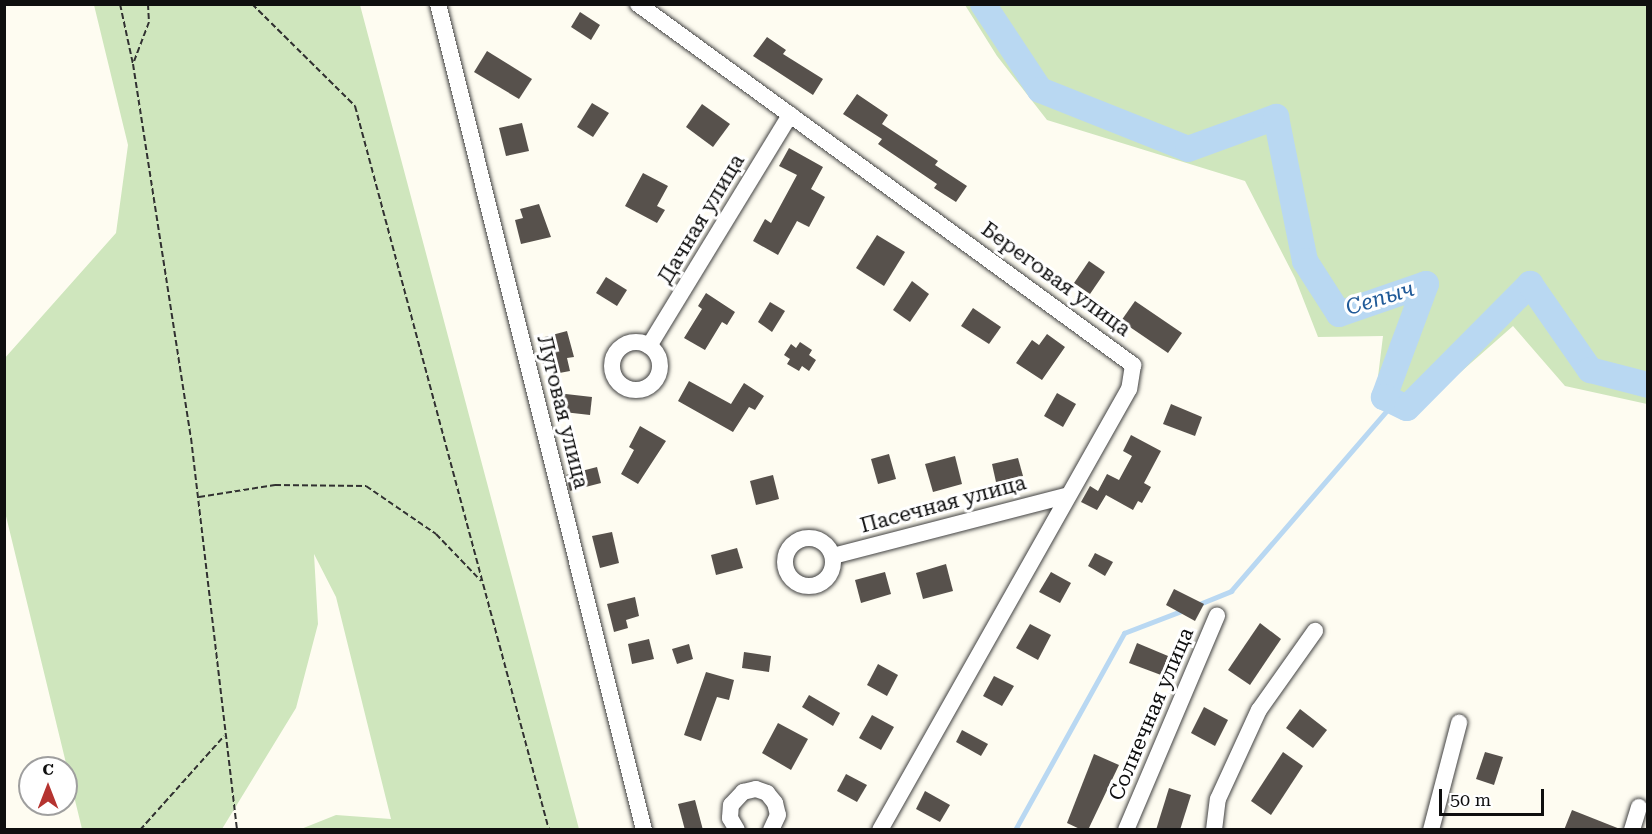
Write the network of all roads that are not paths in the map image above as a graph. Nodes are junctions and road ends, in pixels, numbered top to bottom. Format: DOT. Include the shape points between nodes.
graph roads {
  1 [pos="438,4"];
  2 [pos="638,4"];
  3 [pos="790,115"];
  4 [pos="649,346"];
  5 [pos="1065,496"];
  6 [pos="832,556"];
  7 [pos="1217,616"];
  8 [pos="1315,631"];
  9 [pos="1460,723"];
  10 [pos="1639,807"];
  11 [pos="775,828"];
  12 [pos="644,830"];
  13 [pos="737,830"];
  14 [pos="879,830"];
  15 [pos="1126,830"];
  16 [pos="1214,830"];
  17 [pos="1431,830"];
  18 [pos="1632,830"];
  1 -- 12 [label="street, Луговая улица"];
  2 -- 3 [label="street, Береговая улица"];
  3 -- 4 [label="street, Дачная улица"];
  3 -- 5 [label="street, Береговая улица" via="1133,365 1129,389"];
  5 -- 6 [label="street, Пасечная улица"];
  5 -- 14 [label="street, Береговая улица"];
  7 -- 15 [label="street, Солнечная улица"];
  8 -- 16 [label="street" via="1259,710 1218,799"];
  9 -- 17 [label="street"];
  10 -- 18 [label="street"];
  11 -- 13 [label="street" via="777,808 772,797 762,790 749,790 738,795 731,806 730,818"];
}
